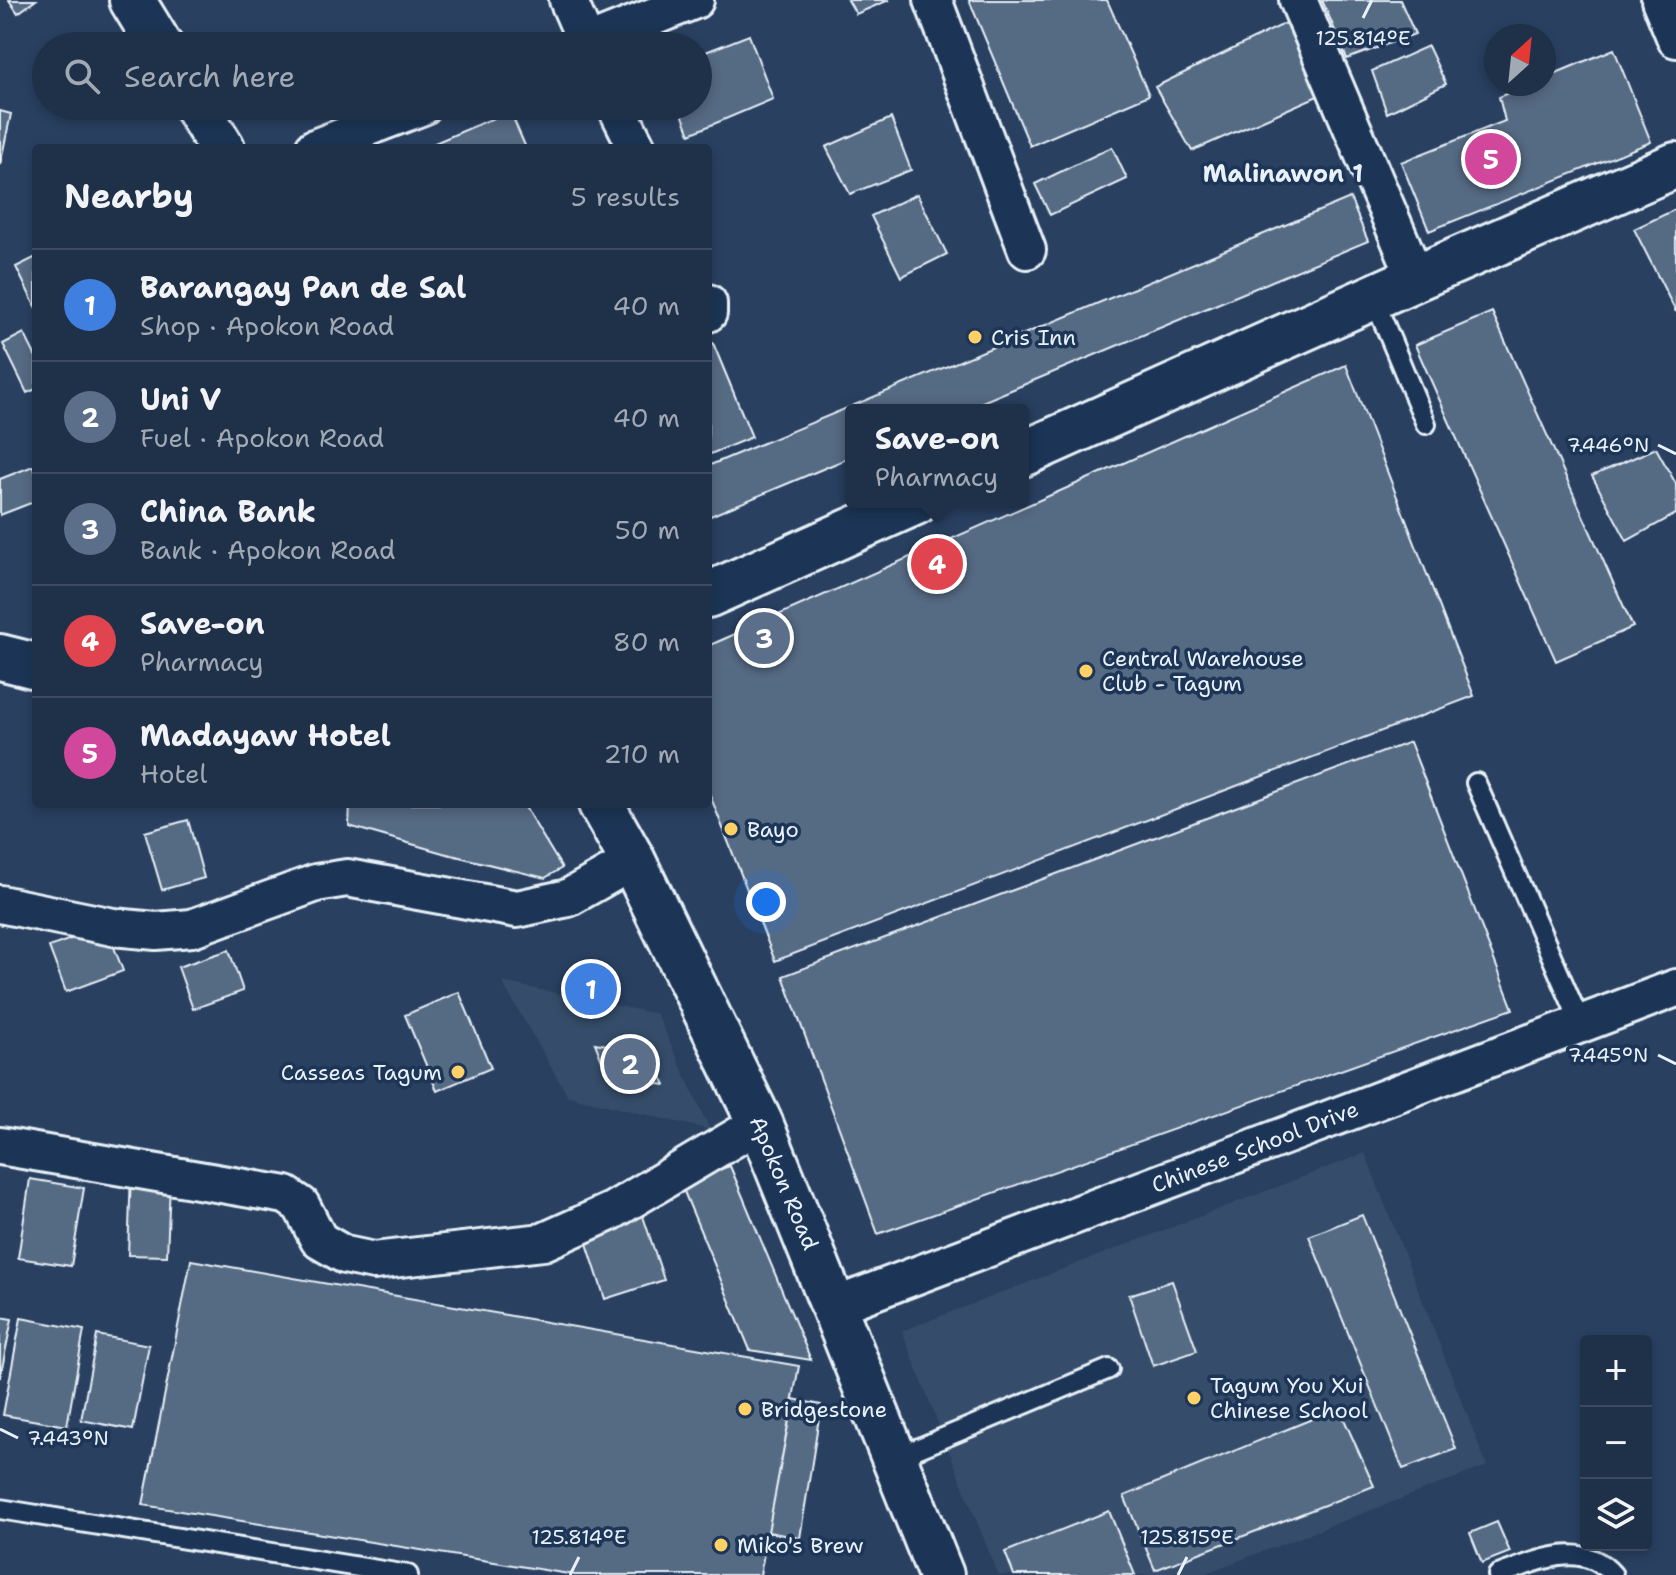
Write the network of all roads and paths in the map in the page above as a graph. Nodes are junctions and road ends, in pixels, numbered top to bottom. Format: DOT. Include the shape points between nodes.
graph roads {
  1 [pos="132,0"];
  2 [pos="568,0"];
  3 [pos="695,0"];
  4 [pos="933,0"];
  5 [pos="1298,0"];
  6 [pos="1660,0"];
  7 [pos="151,32"];
  8 [pos="579,32"];
  9 [pos="616,32"];
  10 [pos="1676,39"];
  11 [pos="205,120"];
  12 [pos="387,120"];
  13 [pos="623,120"];
  14 [pos="220,144"];
  15 [pos="324,144"];
  16 [pos="635,144"];
  17 [pos="1676,165"];
  18 [pos="1027,250"];
  19 [pos="1416,278"];
  20 [pos="1372,297"];
  21 [pos="1426,424"];
  22 [pos="1029,451"];
  23 [pos="903,508"];
  24 [pos="712,593"];
  25 [pos="0,657"];
  26 [pos="32,665"];
  27 [pos="1476,783"];
  28 [pos="603,808"];
  29 [pos="633,861"];
  30 [pos="0,904"];
  31 [pos="1676,988"];
  32 [pos="1581,1024"];
  33 [pos="760,1123"];
  34 [pos="0,1146"];
  35 [pos="835,1306"];
  36 [pos="1109,1369"];
  37 [pos="895,1458"];
  38 [pos="0,1509"];
  39 [pos="408,1575"];
  40 [pos="941,1575"];
  41 [pos="1498,1575"];
  42 [pos="1613,1575"];
  1 -- 7 [label="main road"];
  2 -- 8 [label="street"];
  3 -- 9 [label="street"];
  4 -- 18 [label="street"];
  5 -- 19 [label="street"];
  6 -- 10 [label="street"];
  11 -- 14 [label="main road"];
  12 -- 15 [label="street"];
  13 -- 16 [label="street"];
  17 -- 19 [label="main road"];
  19 -- 20 [label="main road"];
  20 -- 21 [label="lane"];
  20 -- 22 [label="main road"];
  23 -- 24 [label="main road"];
  25 -- 26 [label="main road"];
  27 -- 32 [label="lane"];
  28 -- 29 [label="main road, Apokon Road"];
  29 -- 30 [label="street" via="568,898 517,909 347,878 316,883 192,928 156,931"];
  29 -- 33 [label="main road, Apokon Road"];
  31 -- 32 [label="street, Chinese School Drive"];
  32 -- 35 [label="street, Chinese School Drive"];
  33 -- 34 [label="street" via="612,1211 543,1242 374,1261 345,1255 319,1240 301,1205 286,1195"];
  33 -- 35 [label="main road, Apokon Road"];
  35 -- 37 [label="main road, Apokon Road"];
  36 -- 37 [label="lane"];
  37 -- 40 [label="main road, Apokon Road"];
  38 -- 39 [label="lane"];
  41 -- 42 [label="lane" via="1557,1555 1595,1560"];
}
